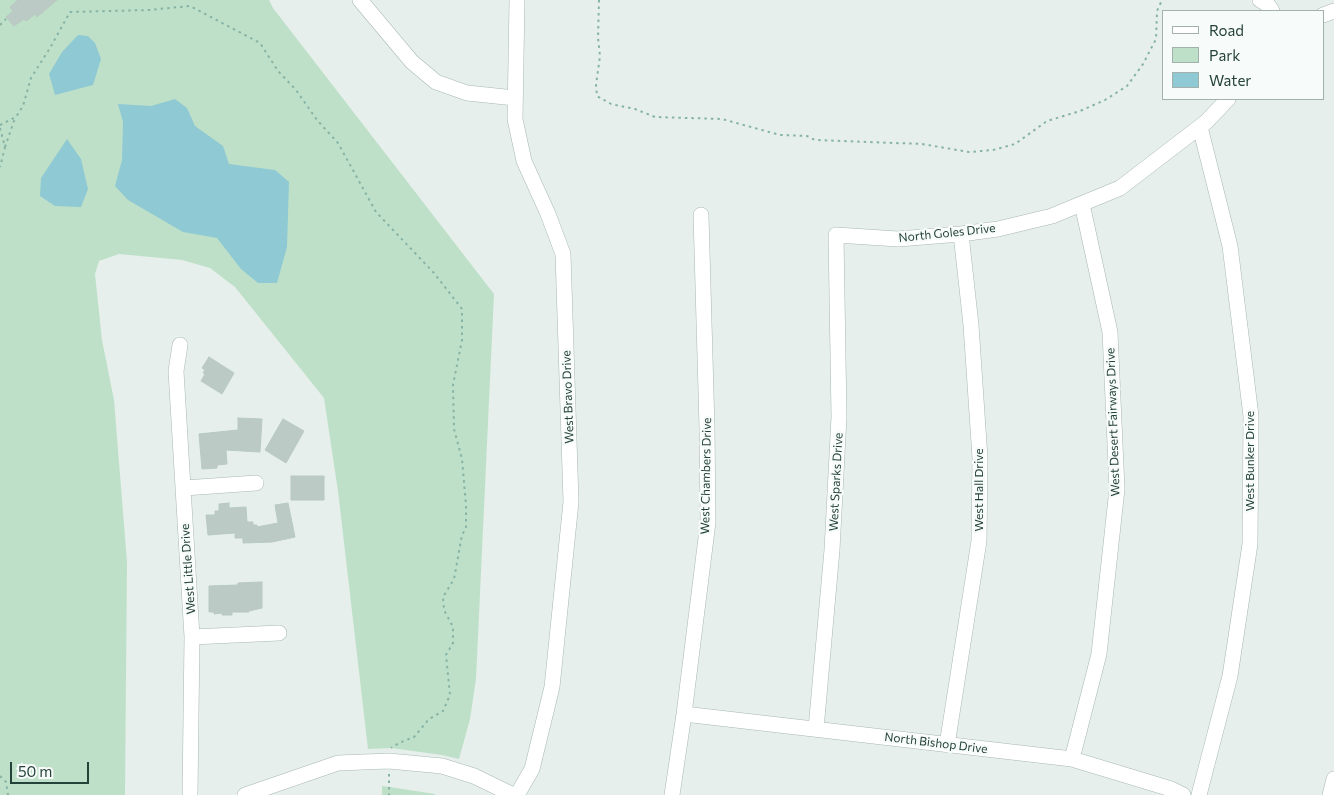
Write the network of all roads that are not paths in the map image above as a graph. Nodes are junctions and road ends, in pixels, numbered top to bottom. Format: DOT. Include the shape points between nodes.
graph roads {
  1 [pos="360,0"];
  2 [pos="518,0"];
  3 [pos="1260,0"];
  4 [pos="1271,10"];
  5 [pos="514,98"];
  6 [pos="1227,100"];
  7 [pos="1200,127"];
  8 [pos="1082,204"];
  9 [pos="701,215"];
  10 [pos="961,234"];
  11 [pos="836,235"];
  12 [pos="180,344"];
  13 [pos="256,483"];
  14 [pos="184,488"];
  15 [pos="279,633"];
  16 [pos="192,636"];
  17 [pos="684,714"];
  18 [pos="816,729"];
  19 [pos="947,745"];
  20 [pos="1072,759"];
  21 [pos="1334,779"];
  22 [pos="190,795"];
  23 [pos="245,795"];
  24 [pos="513,795"];
  25 [pos="517,795"];
  26 [pos="672,795"];
  27 [pos="1183,795"];
  28 [pos="1199,795"];
  29 [pos="1330,795"];
  1 -- 5 [label="street" via="412,62 436,82 467,93"];
  2 -- 5 [label="street, West Bravo Drive"];
  3 -- 4 [label="street"];
  5 -- 25 [label="street, West Bravo Drive" via="524,162 563,254 571,502 552,687 532,769"];
  6 -- 7 [label="street, North Goles Drive"];
  7 -- 8 [label="street, North Goles Drive" via="1120,188"];
  7 -- 28 [label="street, West Bunker Drive" via="1230,246 1251,416 1250,544 1230,676"];
  8 -- 10 [label="street, North Goles Drive" via="1052,216"];
  8 -- 20 [label="street, West Desert Fairways Drive" via="1110,332 1117,489 1099,654"];
  9 -- 17 [label="street, West Chambers Drive" via="708,522"];
  10 -- 11 [label="street, North Goles Drive" via="898,239"];
  10 -- 19 [label="street, West Hall Drive" via="980,458 979,541"];
  11 -- 18 [label="street, West Sparks Drive" via="839,417 832,550"];
  12 -- 14 [label="street, West Little Drive" via="176,371"];
  13 -- 14 [label="street"];
  14 -- 16 [label="street, West Little Drive"];
  15 -- 16 [label="street"];
  16 -- 22 [label="street, West Little Drive"];
  17 -- 18 [label="street, North Bishop Drive"];
  17 -- 26 [label="street, West Chambers Drive"];
  18 -- 19 [label="street, North Bishop Drive"];
  19 -- 20 [label="street, North Bishop Drive"];
  20 -- 27 [label="street, North Bishop Drive"];
  21 -- 29 [label="street"];
  23 -- 24 [label="street" via="338,763 389,761 442,766 474,776"];
}
